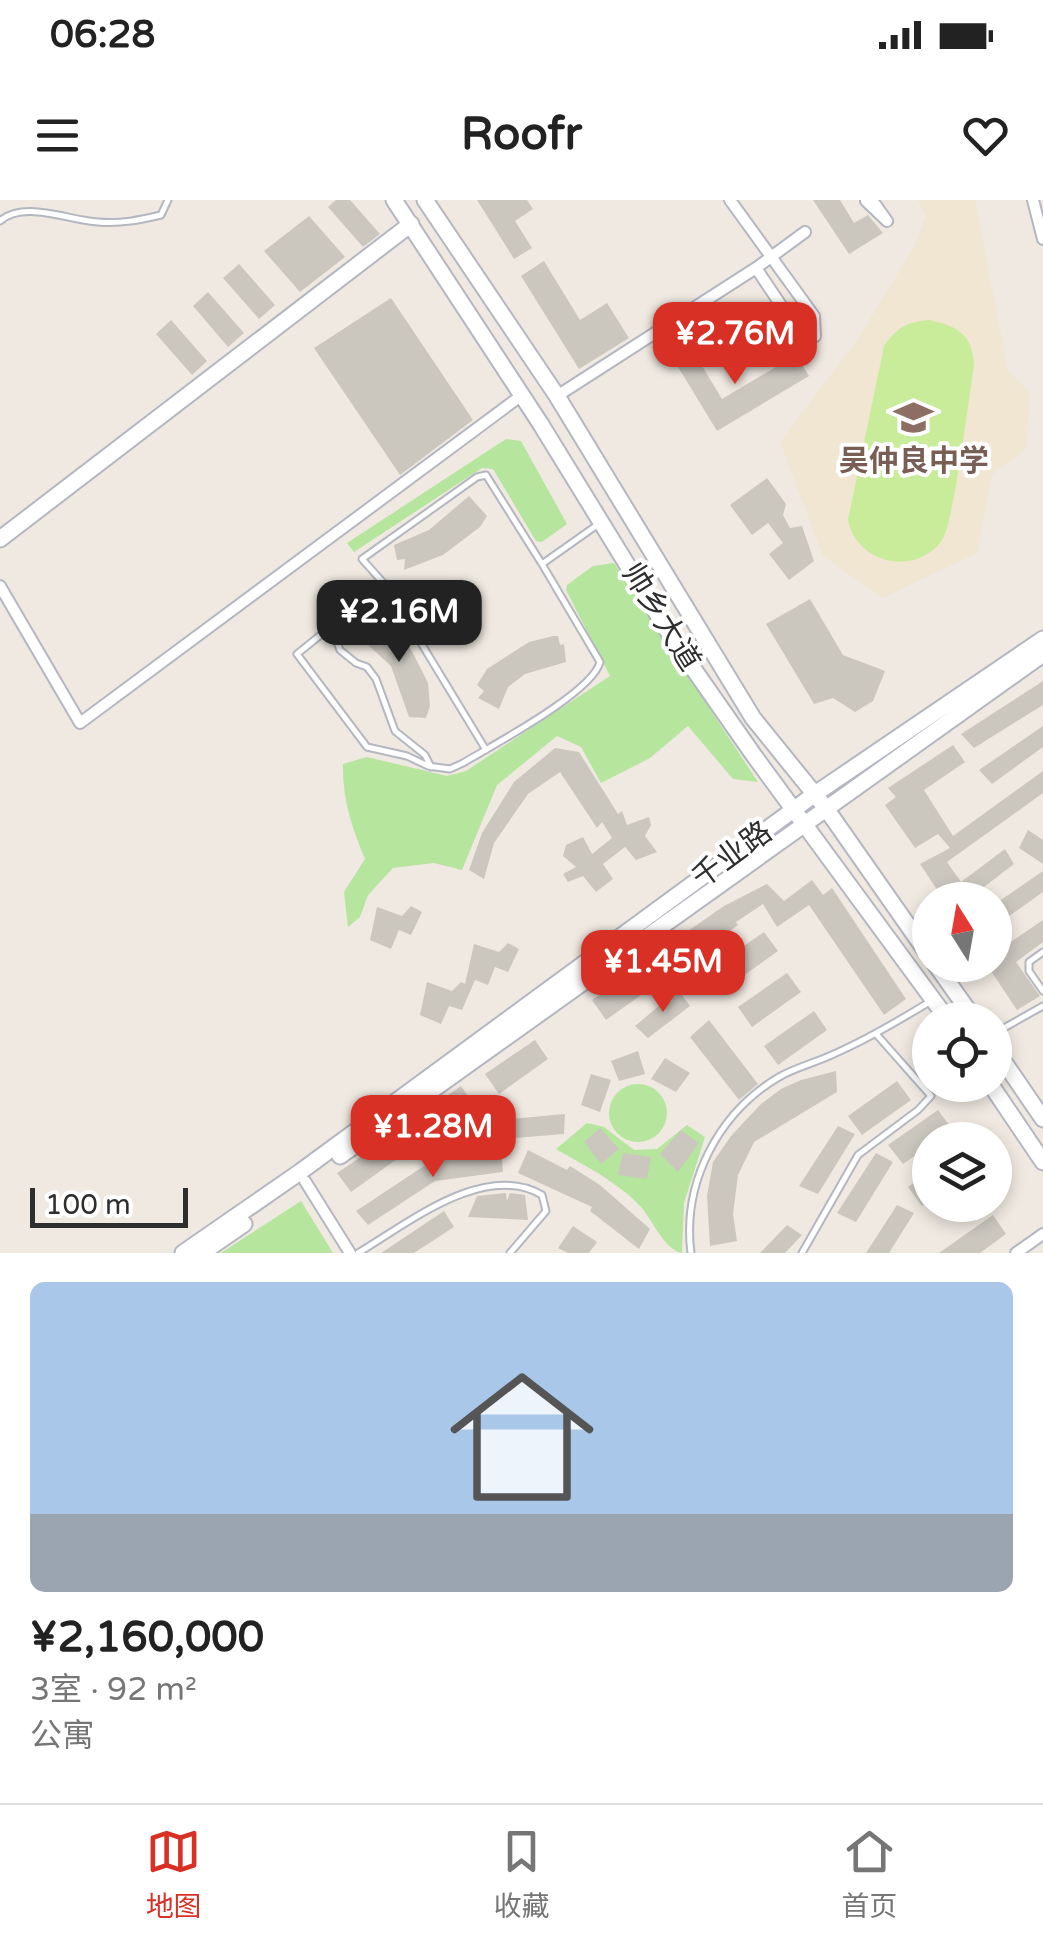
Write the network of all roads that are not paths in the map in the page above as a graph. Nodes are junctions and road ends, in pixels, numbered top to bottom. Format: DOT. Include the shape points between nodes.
graph roads {
  1 [pos="168,200"];
  2 [pos="394,200"];
  3 [pos="424,200"];
  4 [pos="730,200"];
  5 [pos="1033,200"];
  6 [pos="0,221"];
  7 [pos="411,224"];
  8 [pos="805,232"];
  9 [pos="1043,240"];
  10 [pos="772,257"];
  11 [pos="756,268"];
  12 [pos="522,394"];
  13 [pos="558,396"];
  14 [pos="603,522"];
  15 [pos="0,540"];
  16 [pos="542,564"];
  17 [pos="0,586"];
  18 [pos="388,587"];
  19 [pos="331,626"];
  20 [pos="1043,638"];
  21 [pos="1043,654"];
  22 [pos="486,750"];
  23 [pos="431,767"];
  24 [pos="820,801"];
  25 [pos="793,810"];
  26 [pos="804,823"];
  27 [pos="912,931"];
  28 [pos="1043,952"];
  29 [pos="1043,991"];
  30 [pos="934,1000"];
  31 [pos="1043,1006"];
  32 [pos="1012,1024"];
  33 [pos="877,1035"];
  34 [pos="1012,1074"];
  35 [pos="1003,1102"];
  36 [pos="1043,1119"];
  37 [pos="1043,1162"];
  38 [pos="305,1181"];
  39 [pos="1043,1234"];
  40 [pos="183,1253"];
  41 [pos="202,1253"];
  42 [pos="350,1253"];
  43 [pos="358,1253"];
  44 [pos="510,1253"];
  45 [pos="692,1253"];
  46 [pos="802,1253"];
  47 [pos="1016,1253"];
  1 -- 6 [label="lane" via="162,215 127,223 32,208"];
  2 -- 7 [label="main road, 帅乡大道"];
  3 -- 13 [label="main road, 帅乡大道"];
  4 -- 10 [label="street"];
  5 -- 9 [label="street"];
  7 -- 12 [label="main road, 帅乡大道"];
  7 -- 15 [label="main road"];
  8 -- 10 [label="street"];
  10 -- 11 [label="street"];
  10 -- 11 [label="street" via="814,316 815,336 802,338"];
  11 -- 13 [label="street"];
  12 -- 14 [label="main road, 帅乡大道"];
  12 -- 17 [label="street" via="80,723"];
  13 -- 24 [label="main road, 帅乡大道" via="753,718"];
  14 -- 16 [label="lane"];
  14 -- 25 [label="main road, 帅乡大道" via="674,640"];
  16 -- 18 [label="lane" via="486,475 477,476 362,559"];
  16 -- 22 [label="lane" via="600,662 597,673"];
  18 -- 19 [label="lane"];
  18 -- 22 [label="lane"];
  19 -- 23 [label="lane" via="340,650 367,667 380,687 395,732 425,754"];
  19 -- 23 [label="lane" via="297,654 304,665 366,746"];
  20 -- 24 [label="main road, 千业路"];
  21 -- 24 [label="main road, 千业路"];
  22 -- 23 [label="lane" via="450,769"];
  24 -- 25 [label="main road, 千业路"];
  24 -- 26 [label="main road, 千业路"];
  24 -- 27 [label="main road, 帅乡大道"];
  25 -- 26 [label="main road, 帅乡大道"];
  25 -- 40 [label="main road, 千业路"];
  26 -- 30 [label="main road, 帅乡大道"];
  26 -- 38 [label="main road, 千业路"];
  28 -- 29 [label="lane" via="1029,962"];
  30 -- 33 [label="lane"];
  31 -- 32 [label="lane"];
  33 -- 45 [label="lane" via="781,1076 723,1130 706,1151 689,1210"];
  33 -- 46 [label="lane" via="930,1096 858,1155"];
  34 -- 36 [label="main road"];
  35 -- 37 [label="main road"];
  38 -- 41 [label="main road, 千业路"];
  38 -- 42 [label="street"];
  39 -- 47 [label="street"];
  43 -- 44 [label="lane" via="457,1195 509,1184 542,1195 546,1211"];
}
